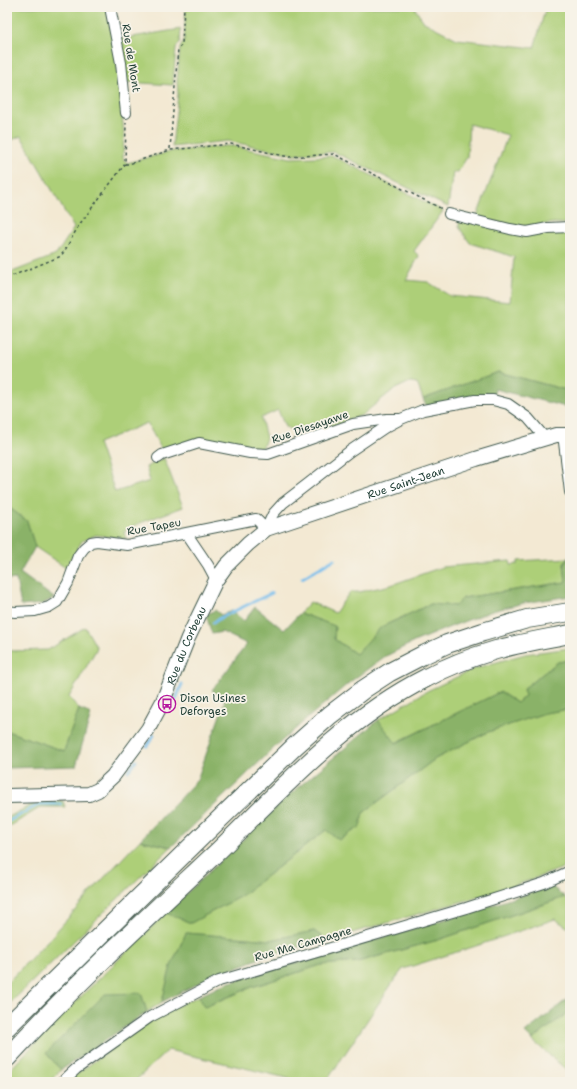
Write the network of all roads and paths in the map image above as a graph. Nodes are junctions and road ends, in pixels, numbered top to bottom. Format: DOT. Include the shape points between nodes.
graph roads {
  1 [pos="110,7"];
  2 [pos="184,7"];
  3 [pos="126,113"];
  4 [pos="170,150"];
  5 [pos="125,164"];
  6 [pos="450,214"];
  7 [pos="570,227"];
  8 [pos="7,278"];
  9 [pos="401,419"];
  10 [pos="567,434"];
  11 [pos="546,439"];
  12 [pos="158,458"];
  13 [pos="570,492"];
  14 [pos="266,529"];
  15 [pos="187,534"];
  16 [pos="216,580"];
  17 [pos="570,601"];
  18 [pos="7,611"];
  19 [pos="570,612"];
  20 [pos="483,632"];
  21 [pos="570,634"];
  22 [pos="7,796"];
  23 [pos="570,871"];
  24 [pos="7,1027"];
  25 [pos="7,1058"];
  26 [pos="62,1082"];
  1 -- 3 [label="street, Rue de Mont" via="121,63"];
  2 -- 4 [label="path"];
  3 -- 5 [label="path"];
  4 -- 5 [label="path"];
  4 -- 6 [label="path" via="230,144 290,157 334,154"];
  5 -- 8 [label="path" via="79,225 59,257"];
  6 -- 7 [label="street" via="527,232"];
  9 -- 11 [label="street, Rue Diesayawe" via="423,410 475,400 493,400 508,404 523,414"];
  9 -- 12 [label="street, Rue Diesayawe" via="353,424 268,454 199,443"];
  9 -- 14 [label="street, Rue Diesayawe" via="350,451 283,503 273,514"];
  10 -- 11 [label="street, Rue Saint-Jean"];
  10 -- 13 [label="street"];
  11 -- 14 [label="street, Rue Saint-Jean" via="423,476"];
  14 -- 15 [label="street, Rue Tapeu" via="256,520"];
  14 -- 16 [label="street, Rue du Corbeau" via="226,566"];
  15 -- 16 [label="street"];
  15 -- 18 [label="street, Rue Tapeu" via="127,545 91,542 78,556 68,583 57,602 35,611"];
  16 -- 22 [label="street, Rue du Corbeau" via="148,730 113,776 98,790 89,794"];
  17 -- 20 [label="highway" via="529,609"];
  19 -- 20 [label="highway" via="527,619"];
  20 -- 24 [label="highway" via="447,644 390,672 330,715 295,746"];
  21 -- 25 [label="highway" via="496,650 458,663 425,678 371,710 301,770 117,947"];
  23 -- 26 [label="street, Rue Ma Campagne" via="544,883 466,908 219,981 150,1017 76,1069"];
}
